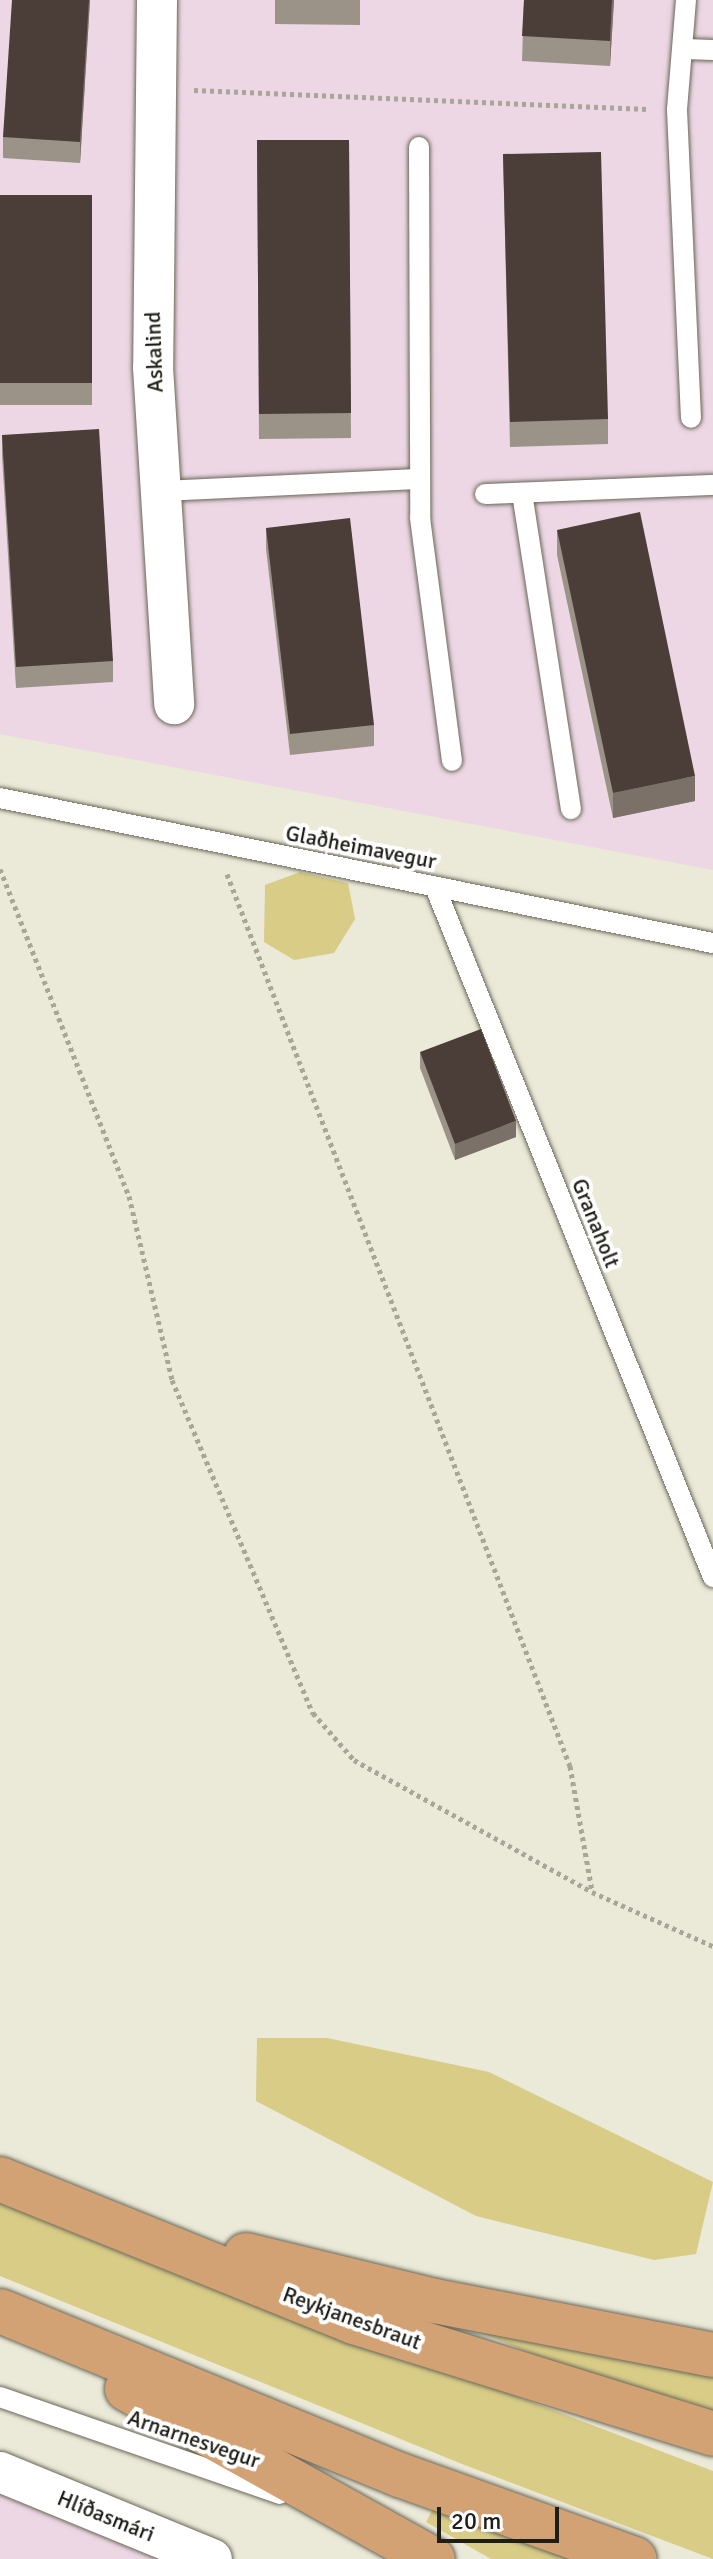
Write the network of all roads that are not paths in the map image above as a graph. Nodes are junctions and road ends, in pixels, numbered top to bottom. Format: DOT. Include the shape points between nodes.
graph roads {
  1 [pos="157,0"];
  2 [pos="686,0"];
  3 [pos="684,49"];
  4 [pos="713,50"];
  5 [pos="419,147"];
  6 [pos="691,418"];
  7 [pos="418,479"];
  8 [pos="713,485"];
  9 [pos="162,491"];
  10 [pos="522,493"];
  11 [pos="485,494"];
  12 [pos="174,704"];
  13 [pos="452,761"];
  14 [pos="0,798"];
  15 [pos="571,809"];
  16 [pos="435,887"];
  17 [pos="713,943"];
  18 [pos="713,1577"];
  19 [pos="0,2179"];
  20 [pos="94,2218"];
  21 [pos="0,2311"];
  22 [pos="0,2317"];
  23 [pos="713,2355"];
  24 [pos="0,2397"];
  25 [pos="713,2434"];
  26 [pos="0,2472"];
  27 [pos="372,2526"];
  28 [pos="190,2555"];
  29 [pos="433,2559"];
  30 [pos="634,2559"];
  1 -- 9 [label="street, Askalind" via="152,88 153,367"];
  2 -- 3 [label="lane"];
  3 -- 4 [label="lane"];
  3 -- 6 [label="lane" via="677,110"];
  5 -- 7 [label="lane"];
  7 -- 9 [label="lane"];
  7 -- 13 [label="lane"];
  8 -- 10 [label="lane"];
  9 -- 12 [label="street, Askalind"];
  10 -- 11 [label="lane"];
  10 -- 15 [label="lane"];
  14 -- 16 [label="lane, Glaðheimavegur"];
  16 -- 17 [label="lane, Glaðheimavegur"];
  16 -- 18 [label="lane, Granaholt"];
  19 -- 20 [label="highway, Reykjanesbraut"];
  20 -- 23 [label="highway" via="435,2301"];
  20 -- 25 [label="highway, Reykjanesbraut" via="354,2322"];
  21 -- 30 [label="highway" via="400,2475"];
  22 -- 27 [label="highway"];
  24 -- 27 [label="lane, Arnarnesvegur"];
  26 -- 28 [label="street, Hlíðasmári"];
  27 -- 29 [label="highway"];
}
